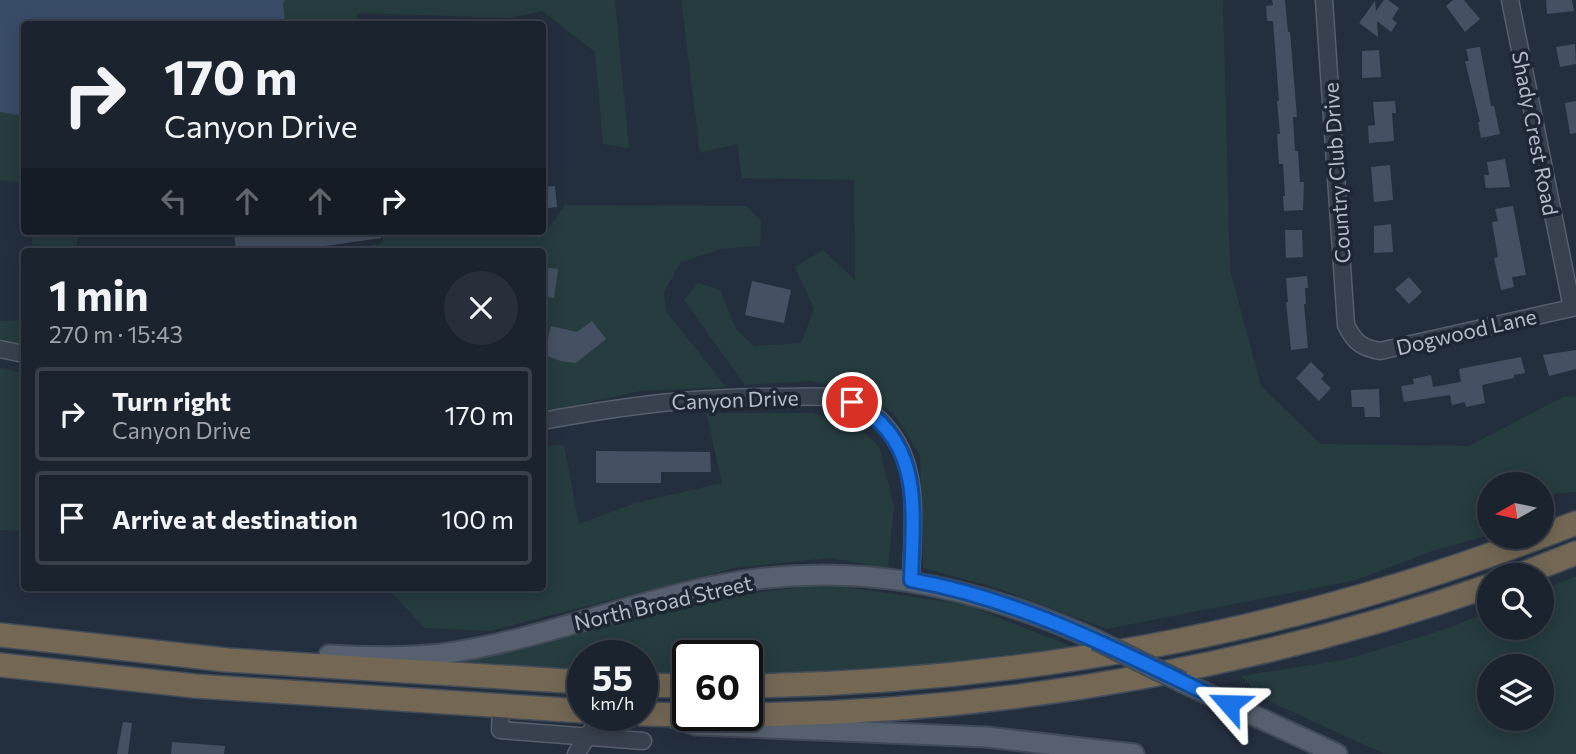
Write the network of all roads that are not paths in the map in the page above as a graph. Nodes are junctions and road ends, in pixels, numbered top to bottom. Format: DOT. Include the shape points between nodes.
graph roads {
  1 [pos="1324,0"];
  2 [pos="1510,0"];
  3 [pos="1574,308"];
  4 [pos="1358,344"];
  5 [pos="0,349"];
  6 [pos="21,353"];
  7 [pos="546,420"];
  8 [pos="1576,523"];
  9 [pos="1554,532"];
  10 [pos="1502,550"];
  11 [pos="1576,553"];
  12 [pos="1550,563"];
  13 [pos="911,580"];
  14 [pos="1477,590"];
  15 [pos="0,635"];
  16 [pos="266,662"];
  17 [pos="0,665"];
  18 [pos="567,681"];
  19 [pos="763,685"];
  20 [pos="501,706"];
  21 [pos="567,710"];
  22 [pos="763,714"];
  23 [pos="658,716"];
  24 [pos="590,731"];
  25 [pos="586,737"];
  26 [pos="643,741"];
  27 [pos="1071,750"];
  28 [pos="576,754"];
  29 [pos="1134,754"];
  30 [pos="1336,754"];
  1 -- 4 [label="street, Country Club Drive" via="1346,325"];
  2 -- 3 [label="street, Shady Crest Road"];
  3 -- 4 [label="street, Dogwood Lane" via="1380,351"];
  5 -- 6 [label="street"];
  7 -- 13 [label="street, Canyon Drive" via="648,402 827,397 852,402 890,430 902,451 913,504"];
  8 -- 9 [label="highway"];
  10 -- 19 [label="highway" via="1345,601 1154,646 949,675"];
  11 -- 12 [label="highway"];
  13 -- 16 [label="main road, North Broad Street" via="828,574 774,577 699,589 456,651 396,657 312,655"];
  13 -- 30 [label="main road, North Broad Street, bridge" via="1015,607 1096,640"];
  14 -- 22 [label="highway" via="1292,645 1128,680 958,703"];
  15 -- 16 [label="highway, North Broad Street"];
  16 -- 18 [label="highway"];
  17 -- 20 [label="highway" via="182,685"];
  20 -- 21 [label="highway"];
  20 -- 25 [label="street" via="500,730"];
  23 -- 27 [label="main road" via="696,725 974,737"];
  24 -- 25 [label="street"];
  25 -- 26 [label="street"];
  25 -- 28 [label="street"];
  27 -- 29 [label="main road"];
}
